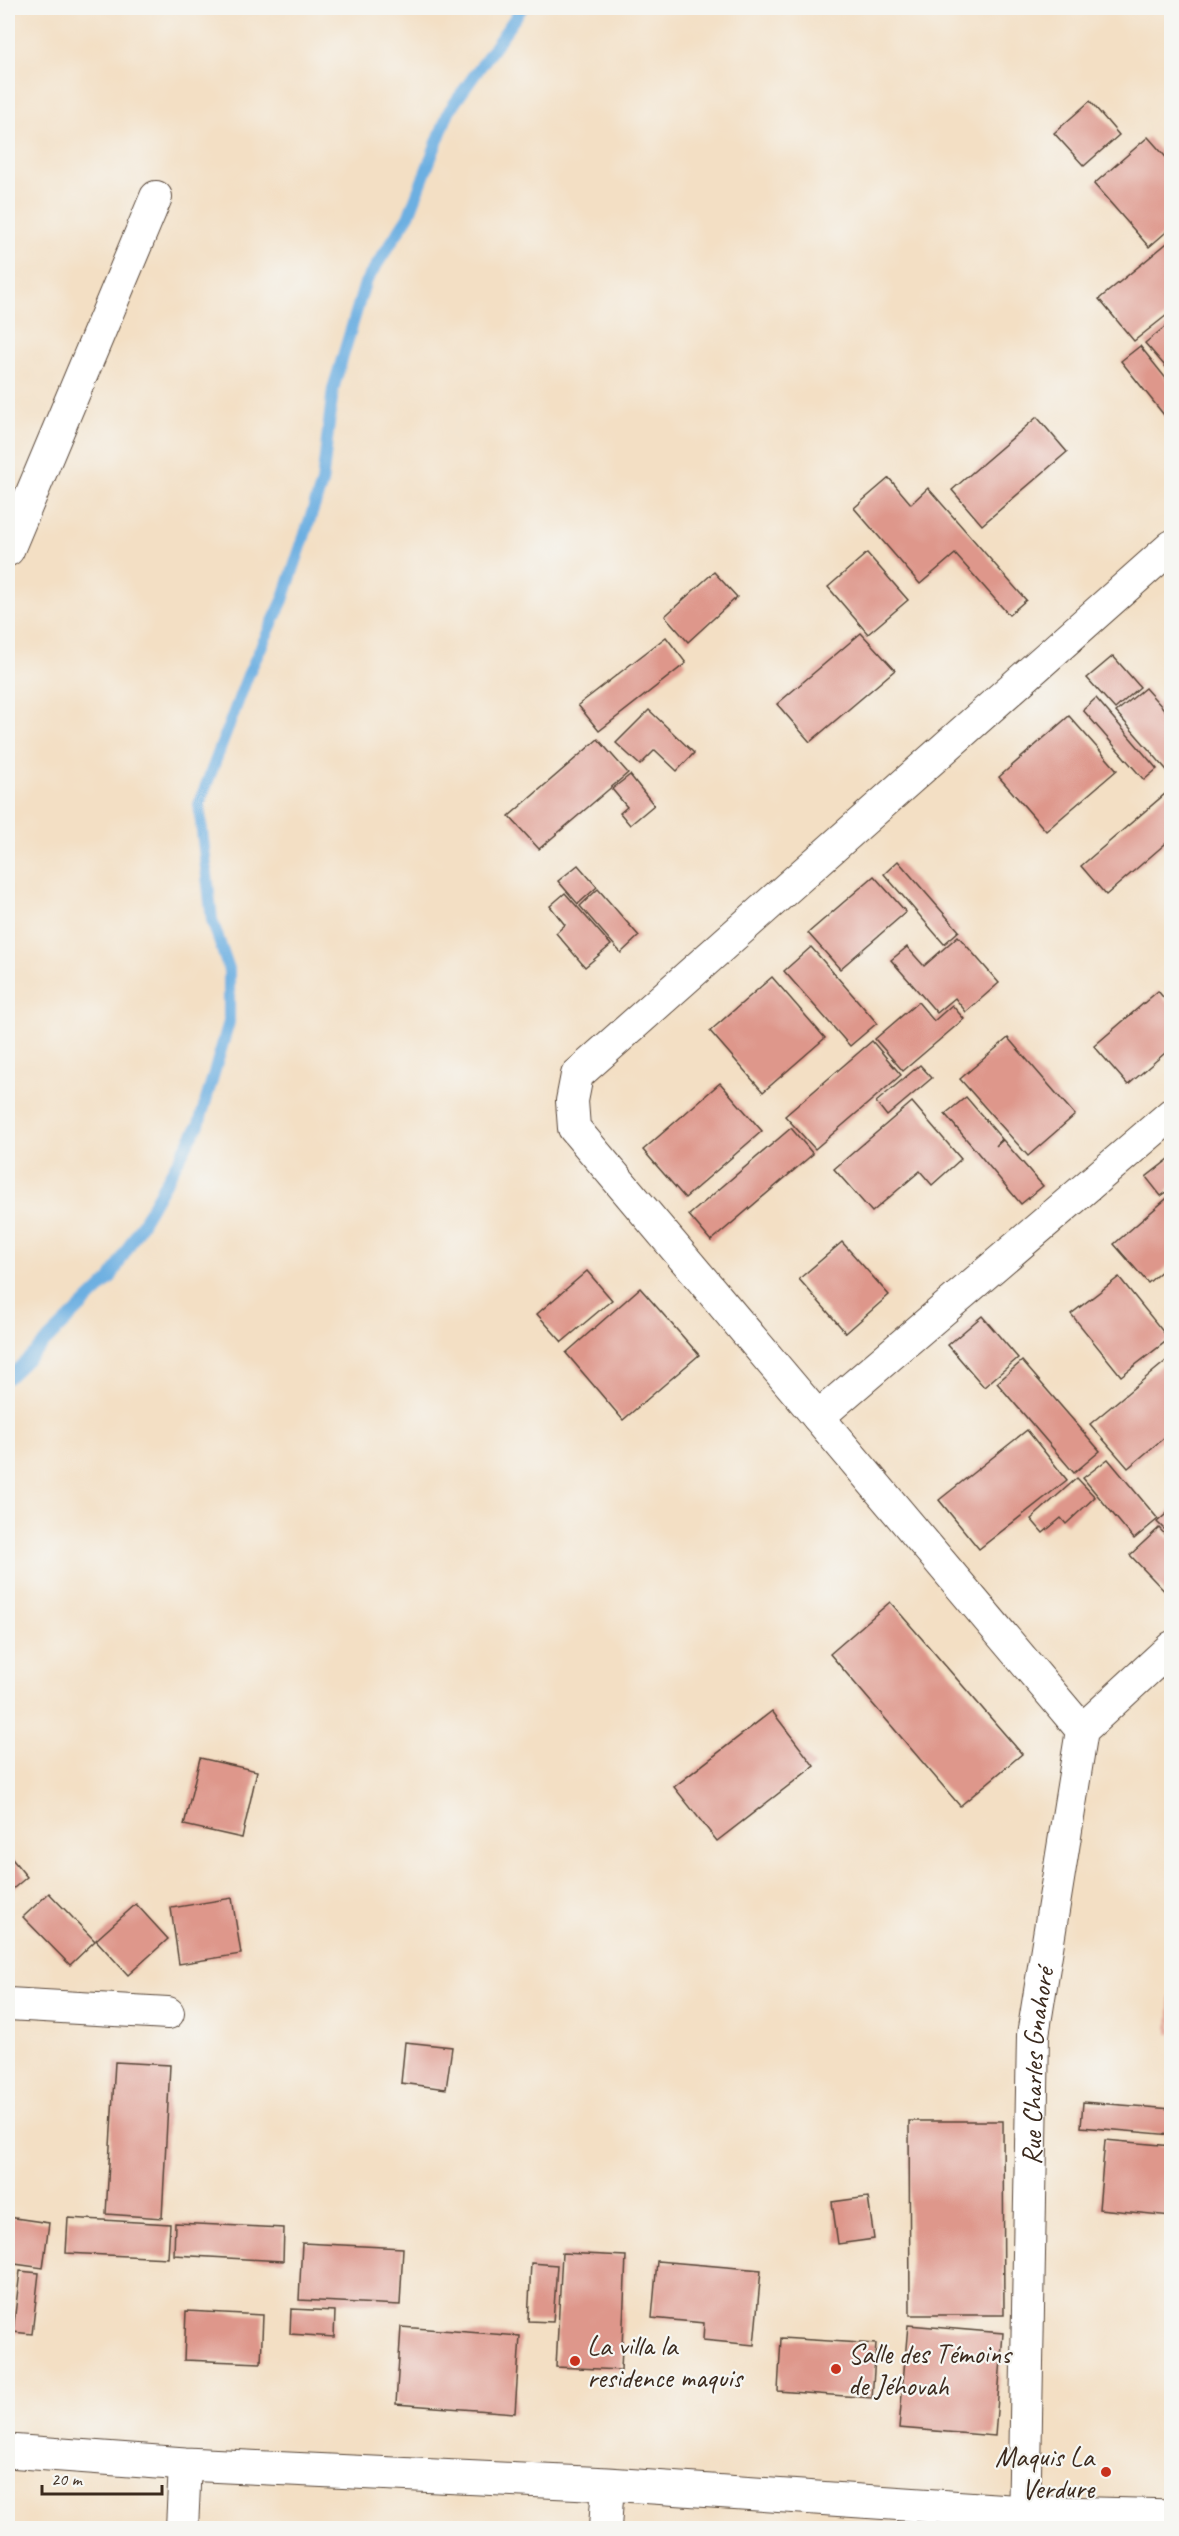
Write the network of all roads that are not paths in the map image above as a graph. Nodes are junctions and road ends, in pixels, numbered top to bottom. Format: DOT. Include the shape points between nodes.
graph roads {
  1 [pos="156,197"];
  2 [pos="1172,546"];
  3 [pos="8,550"];
  4 [pos="1172,1114"];
  5 [pos="818,1417"];
  6 [pos="1172,1647"];
  7 [pos="1082,1730"];
  8 [pos="8,2004"];
  9 [pos="168,2013"];
  10 [pos="8,2451"];
  11 [pos="185,2464"];
  12 [pos="608,2484"];
  13 [pos="1172,2517"];
  14 [pos="1025,2521"];
  15 [pos="182,2529"];
  16 [pos="605,2529"];
  1 -- 3 [label="street"];
  2 -- 5 [label="street" via="578,1075 572,1101 574,1128"];
  4 -- 5 [label="street"];
  5 -- 7 [label="street"];
  6 -- 7 [label="street"];
  7 -- 14 [label="street, Rue Charles Gnahoré" via="1033,2035"];
  8 -- 9 [label="street"];
  10 -- 11 [label="street"];
  11 -- 12 [label="street"];
  11 -- 15 [label="street"];
  12 -- 14 [label="street"];
  12 -- 16 [label="street"];
  13 -- 14 [label="street"];
}
